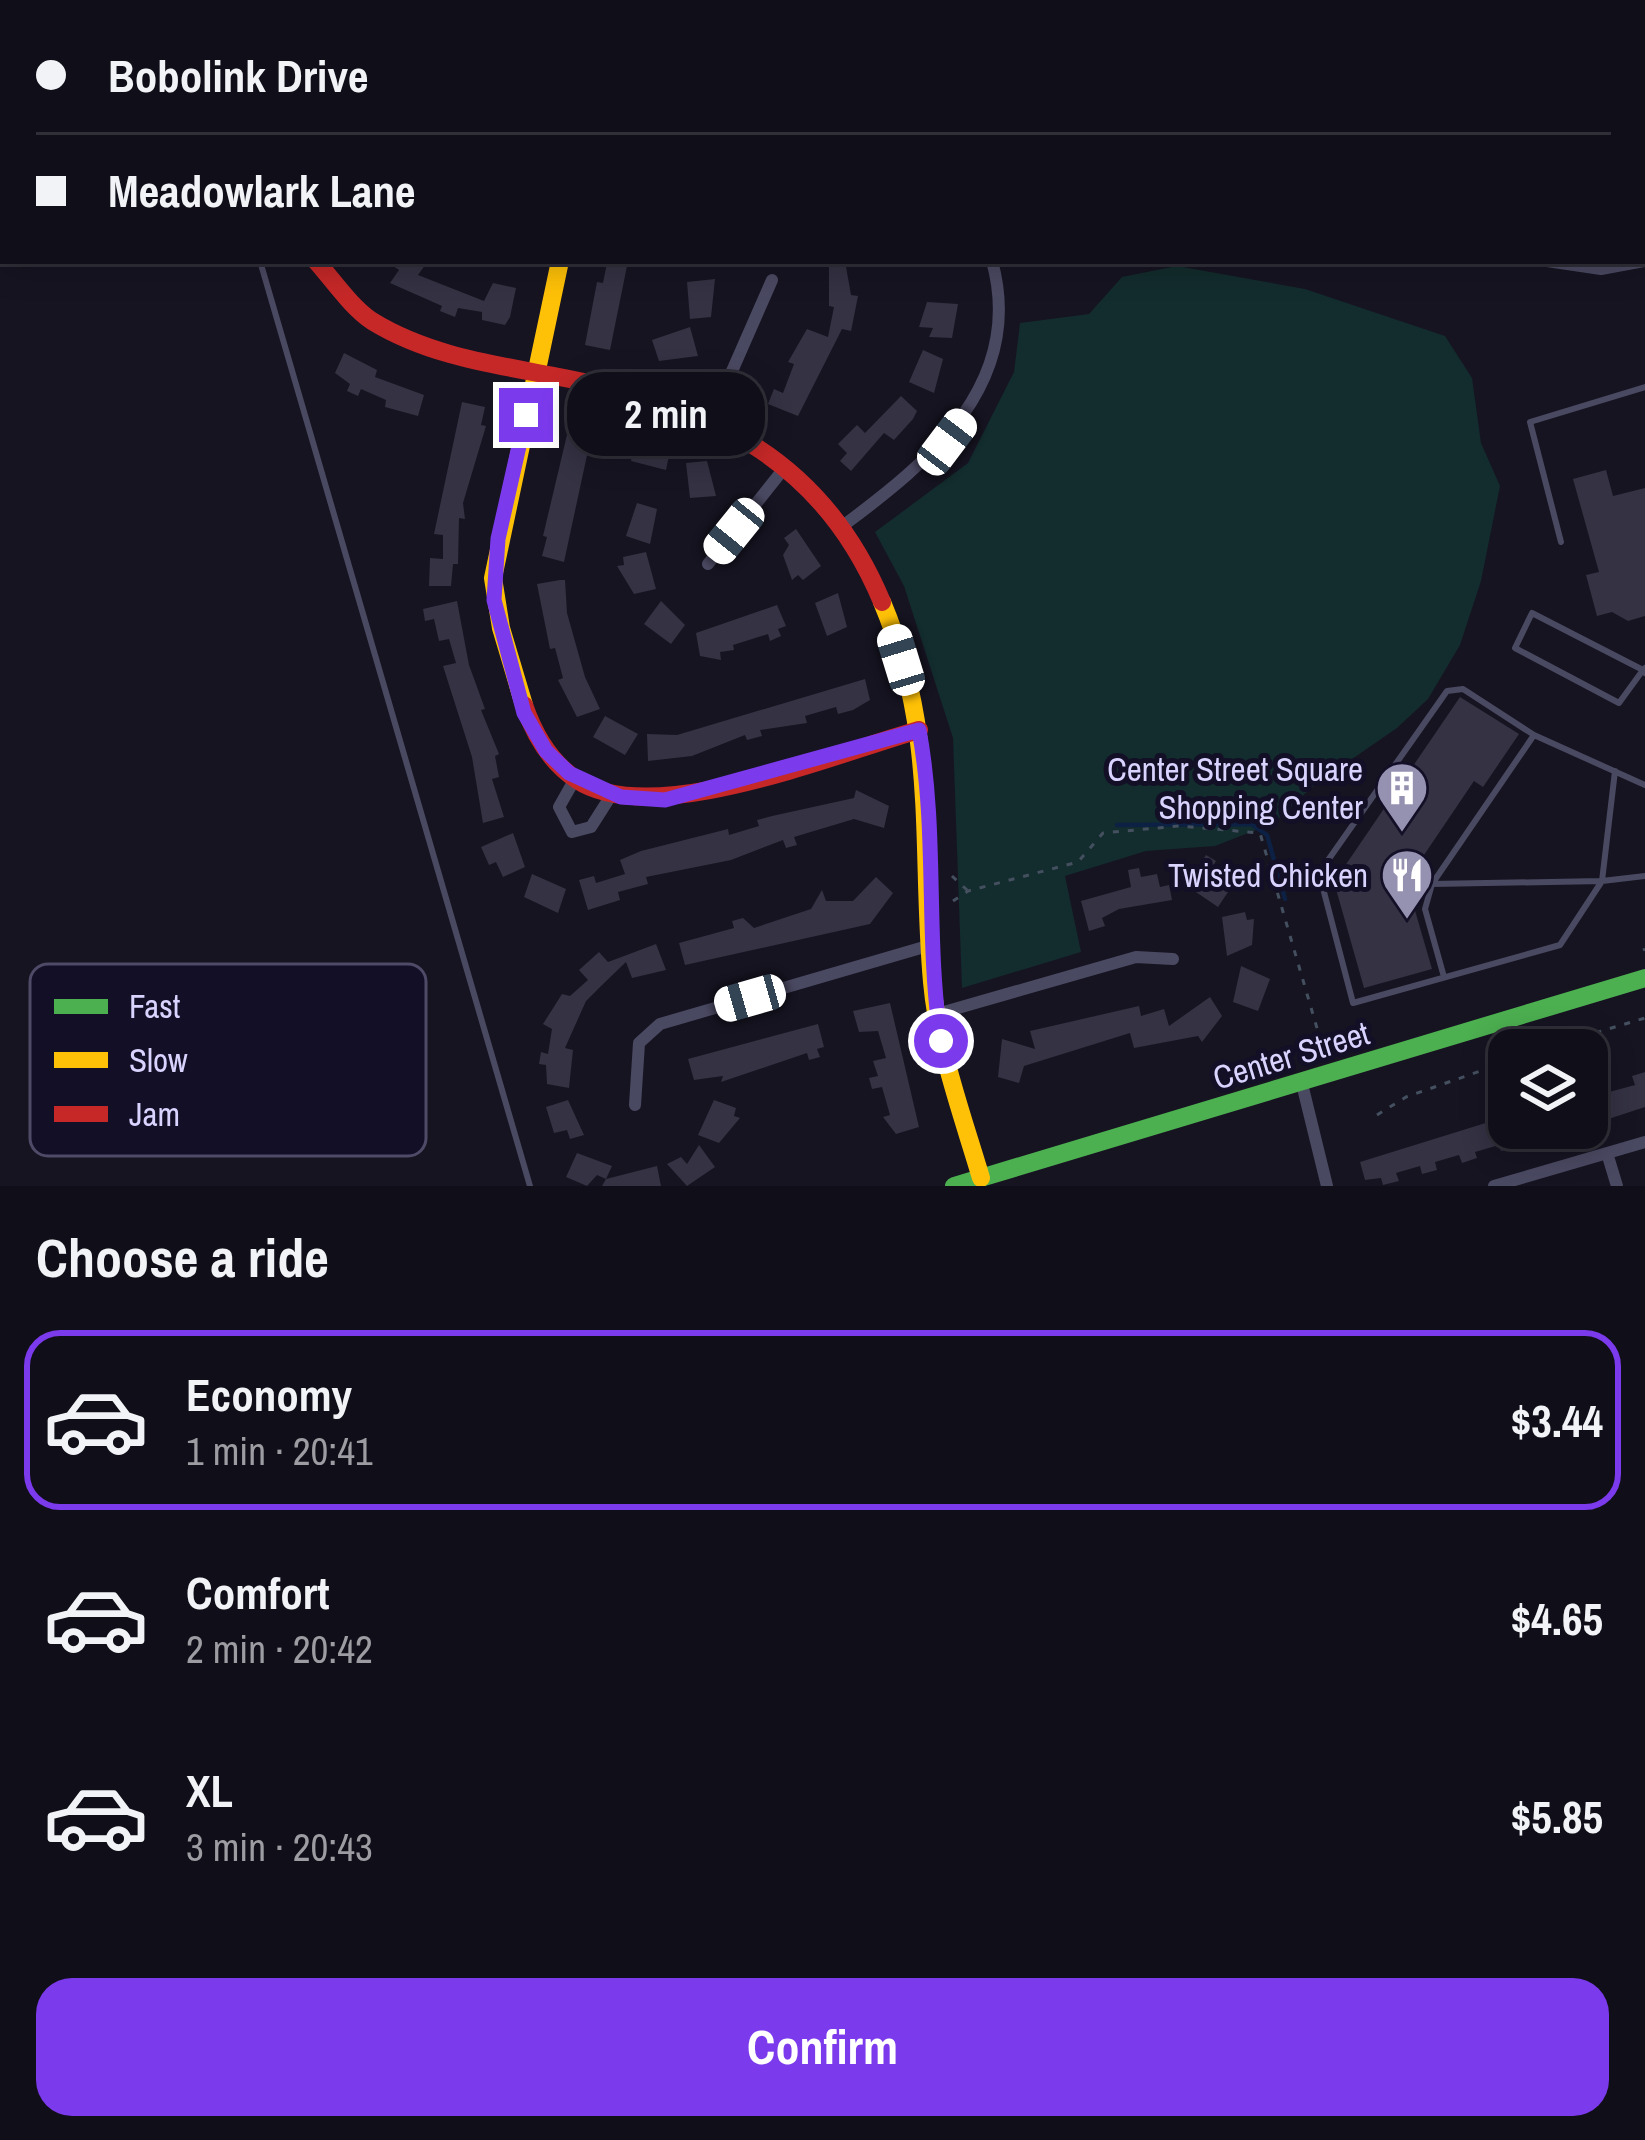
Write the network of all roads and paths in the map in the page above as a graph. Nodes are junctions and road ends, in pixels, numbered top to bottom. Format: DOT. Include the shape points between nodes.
graph roads {
  1 [pos="261,264"];
  2 [pos="318,264"];
  3 [pos="559,264"];
  4 [pos="992,264"];
  5 [pos="1567,264"];
  6 [pos="1628,264"];
  7 [pos="772,280"];
  8 [pos="535,373"];
  9 [pos="1645,387"];
  10 [pos="711,418"];
  11 [pos="786,466"];
  12 [pos="844,526"];
  13 [pos="1561,542"];
  14 [pos="708,564"];
  15 [pos="1644,670"];
  16 [pos="919,730"];
  17 [pos="1534,735"];
  18 [pos="1615,771"];
  19 [pos="576,777"];
  20 [pos="1645,785"];
  21 [pos="612,794"];
  22 [pos="1645,876"];
  23 [pos="952,877"];
  24 [pos="1602,881"];
  25 [pos="1432,884"];
  26 [pos="968,891"];
  27 [pos="953,901"];
  28 [pos="931,945"];
  29 [pos="1173,958"];
  30 [pos="1444,977"];
  31 [pos="1645,978"];
  32 [pos="937,1014"];
  33 [pos="1645,1018"];
  34 [pos="1608,1029"];
  35 [pos="1318,1035"];
  36 [pos="1488,1068"];
  37 [pos="1302,1084"];
  38 [pos="635,1106"];
  39 [pos="1377,1115"];
  40 [pos="1645,1142"];
  41 [pos="1607,1153"];
  42 [pos="981,1178"];
  43 [pos="530,1186"];
  44 [pos="953,1186"];
  45 [pos="1327,1186"];
  46 [pos="1494,1186"];
  47 [pos="1617,1186"];
  1 -- 43 [label="lane"];
  2 -- 8 [label="street" via="385,330 433,351"];
  3 -- 8 [label="street"];
  4 -- 12 [label="street" via="991,348 962,422 909,477"];
  5 -- 6 [label="street"];
  7 -- 10 [label="street"];
  8 -- 10 [label="street"];
  8 -- 19 [label="street" via="498,539 494,600 524,713 546,751"];
  9 -- 13 [label="lane" via="1530,422"];
  10 -- 11 [label="street"];
  11 -- 12 [label="street"];
  11 -- 14 [label="street"];
  12 -- 16 [label="street" via="880,592"];
  15 -- 15 [label="lane" via="1532,613 1515,648 1619,703"];
  16 -- 21 [label="street" via="683,797"];
  16 -- 28 [label="street"];
  17 -- 18 [label="lane"];
  17 -- 25 [label="lane"];
  17 -- 30 [label="lane" via="1463,689 1448,691 1319,873 1353,1003"];
  18 -- 20 [label="lane"];
  18 -- 24 [label="lane"];
  19 -- 21 [label="street"];
  19 -- 21 [label="street" via="559,814 572,832 590,827"];
  22 -- 24 [label="lane"];
  23 -- 26 [label="path"];
  24 -- 25 [label="lane"];
  24 -- 30 [label="lane" via="1560,945"];
  25 -- 30 [label="lane" via="1424,909"];
  26 -- 27 [label="path"];
  26 -- 35 [label="path" via="1078,862 1103,833 1179,826 1260,833"];
  28 -- 32 [label="street"];
  28 -- 38 [label="street" via="660,1024 639,1042"];
  29 -- 32 [label="street" via="1136,958"];
  31 -- 37 [label="street, Center Street"];
  32 -- 42 [label="street"];
  33 -- 34 [label="path"];
  36 -- 39 [label="path"];
  37 -- 42 [label="street, Center Street"];
  37 -- 45 [label="street"];
  40 -- 41 [label="street"];
  41 -- 46 [label="street"];
  41 -- 47 [label="street"];
  42 -- 44 [label="street, Center Street"];
}
